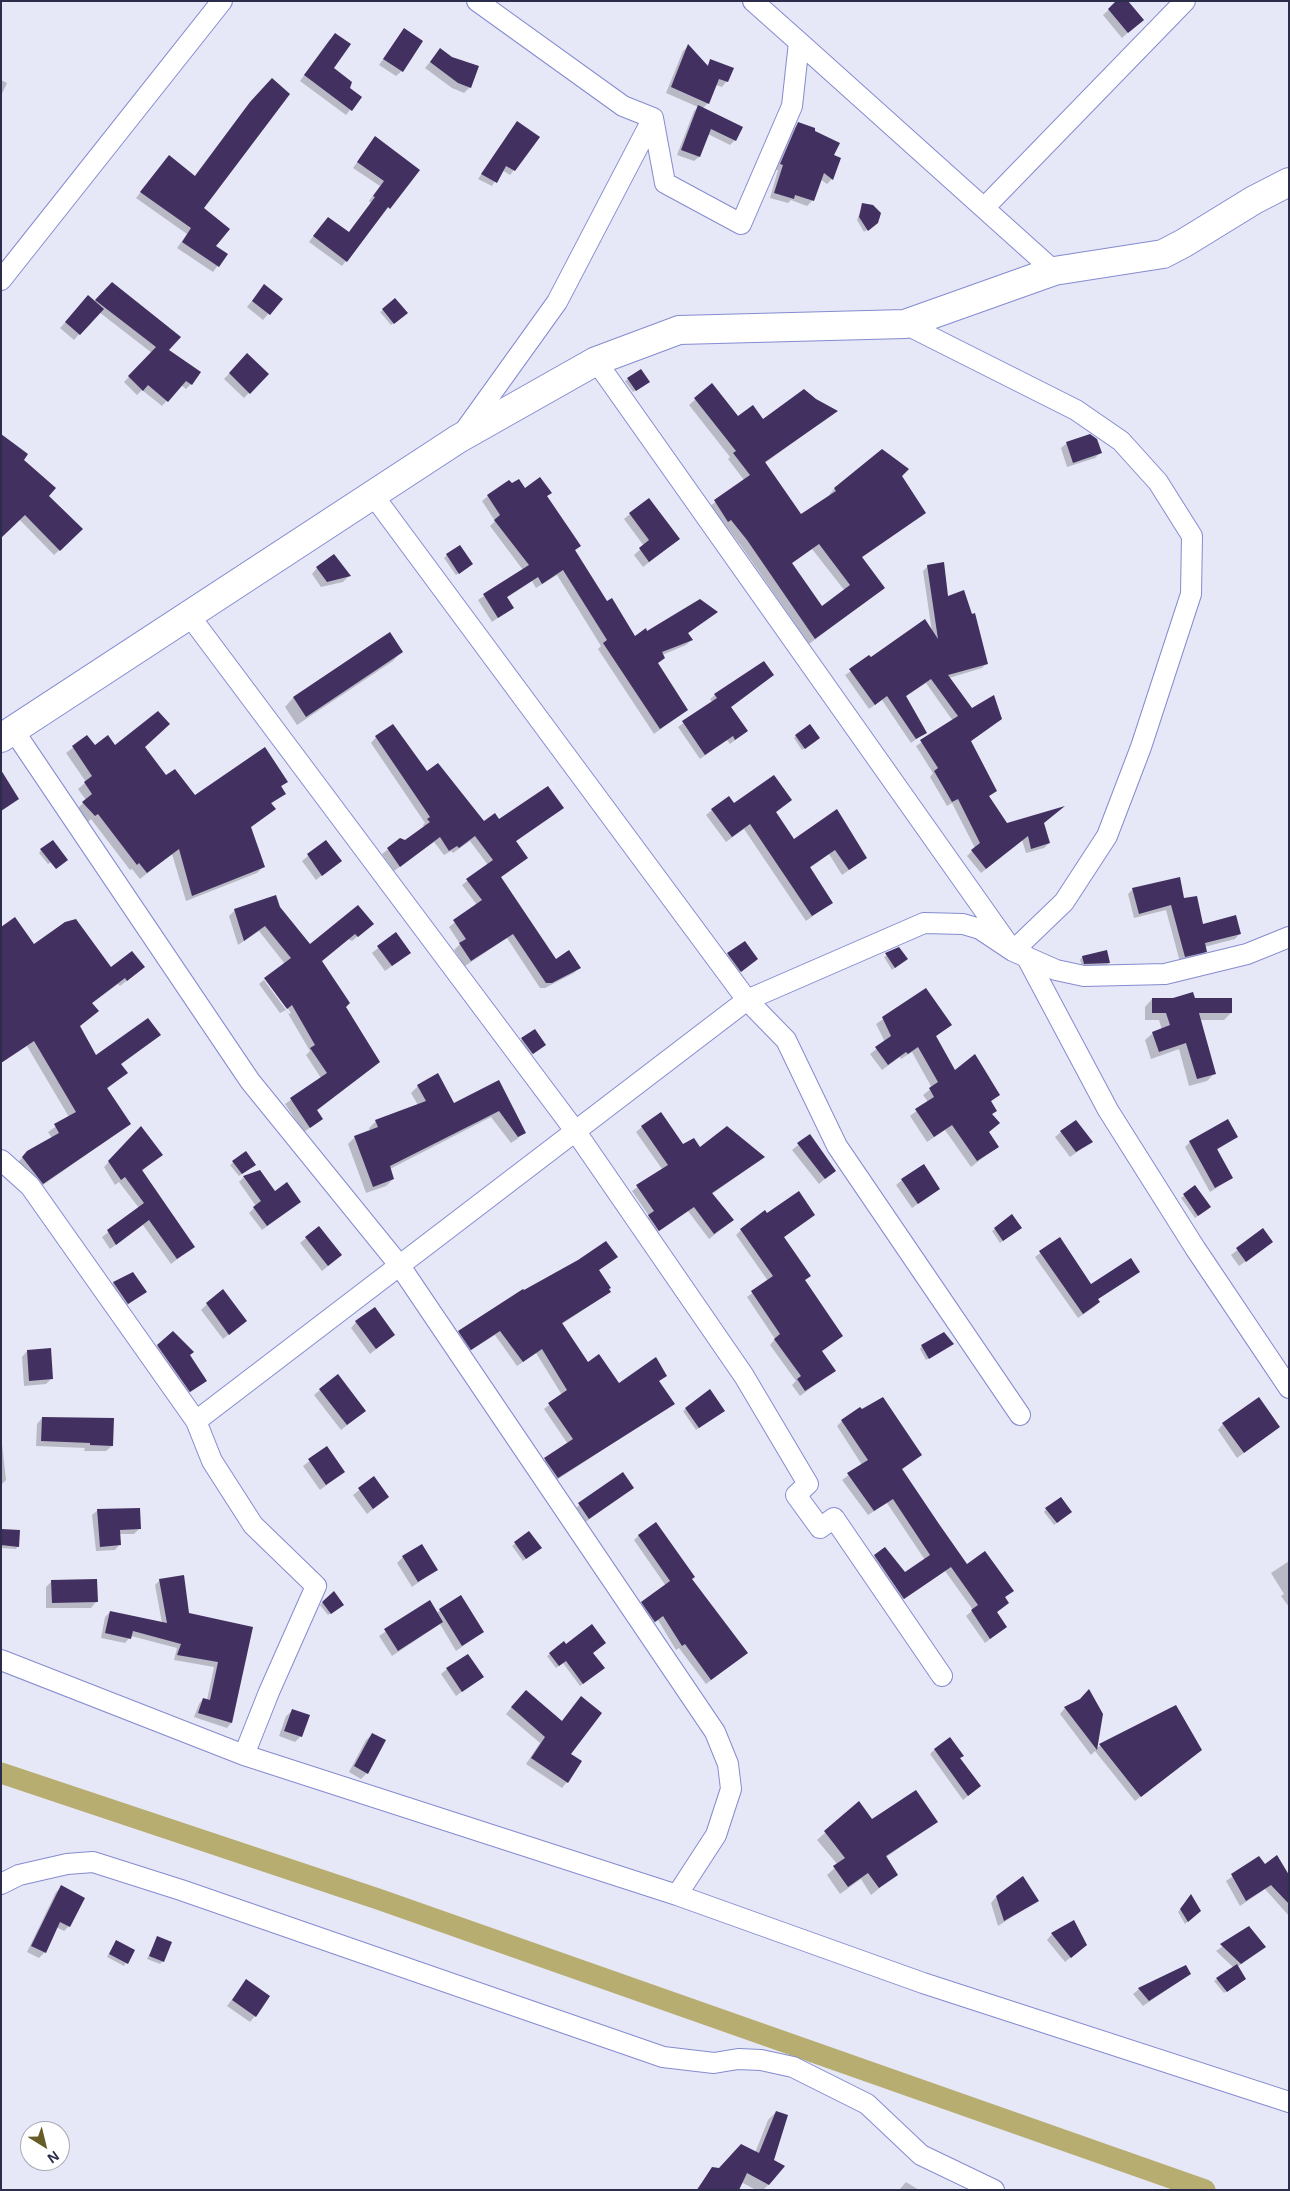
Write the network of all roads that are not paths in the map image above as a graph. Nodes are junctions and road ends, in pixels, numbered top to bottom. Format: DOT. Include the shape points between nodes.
graph roads {
  1 [pos="222,1"];
  2 [pos="477,1"];
  3 [pos="753,1"];
  4 [pos="1185,1"];
  5 [pos="799,42"];
  6 [pos="653,118"];
  7 [pos="1289,182"];
  8 [pos="984,208"];
  9 [pos="1054,270"];
  10 [pos="1,280"];
  11 [pos="905,324"];
  12 [pos="596,361"];
  13 [pos="458,439"];
  14 [pos="373,495"];
  15 [pos="189,615"];
  16 [pos="8,735"];
  17 [pos="1289,937"];
  18 [pos="1020,954"];
  19 [pos="747,1000"];
  20 [pos="576,1132"];
  21 [pos="1,1160"];
  22 [pos="400,1266"];
  23 [pos="1289,1388"];
  24 [pos="1020,1415"];
  25 [pos="196,1421"];
  26 [pos="1,1660"];
  27 [pos="942,1676"];
  28 [pos="244,1755"];
  29 [pos="1,1884"];
  30 [pos="677,1895"];
  31 [pos="1289,2102"];
  32 [pos="994,2190"];
  1 -- 10 [label="street"];
  2 -- 6 [label="street" via="623,106"];
  3 -- 5 [label="street"];
  4 -- 8 [label="street"];
  5 -- 6 [label="street" via="792,106 741,224 665,182"];
  5 -- 8 [label="street"];
  6 -- 13 [label="street" via="557,302"];
  7 -- 9 [label="main road" via="1163,254"];
  8 -- 9 [label="street"];
  9 -- 11 [label="main road"];
  11 -- 12 [label="main road" via="679,330"];
  11 -- 18 [label="street" via="1076,410 1121,441 1158,482 1192,536 1191,594 1141,746 1106,836 1064,902"];
  12 -- 13 [label="main road"];
  12 -- 18 [label="street"];
  13 -- 14 [label="main road"];
  14 -- 15 [label="main road"];
  14 -- 19 [label="street"];
  15 -- 16 [label="main road"];
  15 -- 20 [label="street"];
  16 -- 22 [label="street" via="250,1080"];
  17 -- 18 [label="street" via="1247,954 1165,974 1084,976 1056,970"];
  18 -- 19 [label="street" via="980,929 963,924 924,923"];
  18 -- 23 [label="street" via="1108,1110"];
  19 -- 20 [label="street"];
  19 -- 24 [label="street" via="786,1040 837,1146"];
  20 -- 22 [label="street"];
  20 -- 27 [label="street" via="744,1376 808,1484 796,1495 820,1528 834,1518"];
  21 -- 25 [label="street" via="30,1186"];
  22 -- 25 [label="street"];
  22 -- 30 [label="street" via="714,1732 728,1764 731,1789 716,1835"];
  25 -- 28 [label="street" via="212,1461 252,1525 316,1586"];
  26 -- 28 [label="street"];
  28 -- 30 [label="street"];
  29 -- 32 [label="street" via="19,1875 92,1862 663,2057 714,2063 762,2060 793,2067 867,2104 921,2155"];
  30 -- 31 [label="street" via="923,1983"];
}
